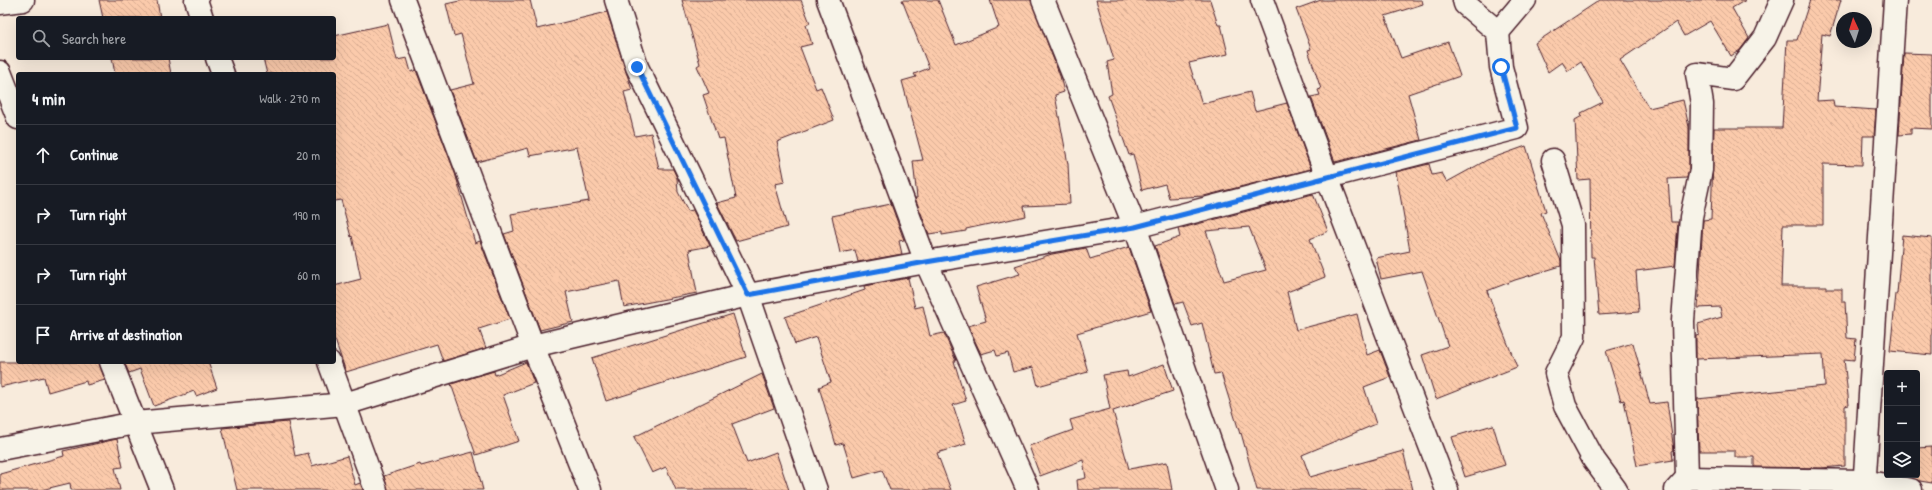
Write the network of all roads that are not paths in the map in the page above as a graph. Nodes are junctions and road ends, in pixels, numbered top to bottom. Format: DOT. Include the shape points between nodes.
graph roads {
  1 [pos="23,0"];
  2 [pos="196,0"];
  3 [pos="403,0"];
  4 [pos="616,0"];
  5 [pos="828,0"];
  6 [pos="1043,0"];
  7 [pos="1262,0"];
  8 [pos="1464,0"];
  9 [pos="1525,0"];
  10 [pos="1782,0"];
  11 [pos="1895,0"];
  12 [pos="0,3"];
  13 [pos="201,16"];
  14 [pos="1498,32"];
  15 [pos="218,60"];
  16 [pos="0,72"];
  17 [pos="222,72"];
  18 [pos="16,113"];
  19 [pos="1553,160"];
  20 [pos="1327,177"];
  21 [pos="1135,227"];
  22 [pos="926,262"];
  23 [pos="748,295"];
  24 [pos="533,346"];
  25 [pos="113,364"];
  26 [pos="330,364"];
  27 [pos="345,404"];
  28 [pos="135,423"];
  29 [pos="0,449"];
  30 [pos="1681,484"];
  31 [pos="1864,486"];
  32 [pos="162,490"];
  33 [pos="376,490"];
  34 [pos="590,490"];
  35 [pos="816,490"];
  36 [pos="1028,490"];
  37 [pos="1227,490"];
  38 [pos="1447,490"];
  39 [pos="1616,490"];
  40 [pos="1911,490"];
  1 -- 12 [label="street"];
  2 -- 13 [label="street"];
  3 -- 24 [label="street"];
  4 -- 23 [label="street" via="637,67"];
  5 -- 22 [label="street"];
  6 -- 21 [label="street"];
  7 -- 20 [label="street"];
  8 -- 14 [label="street" via="1465,4"];
  9 -- 14 [label="street"];
  10 -- 30 [label="street" via="1765,38 1733,79 1697,74 1702,104 1701,170 1691,217 1683,320"];
  11 -- 31 [label="street"];
  14 -- 20 [label="street" via="1501,67 1517,128"];
  15 -- 17 [label="street"];
  16 -- 18 [label="street"];
  19 -- 39 [label="street" via="1573,225 1574,337 1556,373 1565,406 1594,460"];
  20 -- 21 [label="street"];
  20 -- 38 [label="street"];
  21 -- 22 [label="street"];
  21 -- 37 [label="street"];
  22 -- 23 [label="street"];
  22 -- 36 [label="street"];
  23 -- 24 [label="street"];
  23 -- 35 [label="street"];
  24 -- 27 [label="street"];
  24 -- 34 [label="street"];
  25 -- 28 [label="street"];
  26 -- 27 [label="street"];
  27 -- 28 [label="street"];
  27 -- 33 [label="street"];
  28 -- 29 [label="street"];
  28 -- 32 [label="street"];
  30 -- 31 [label="street"];
  31 -- 40 [label="street"];
}
